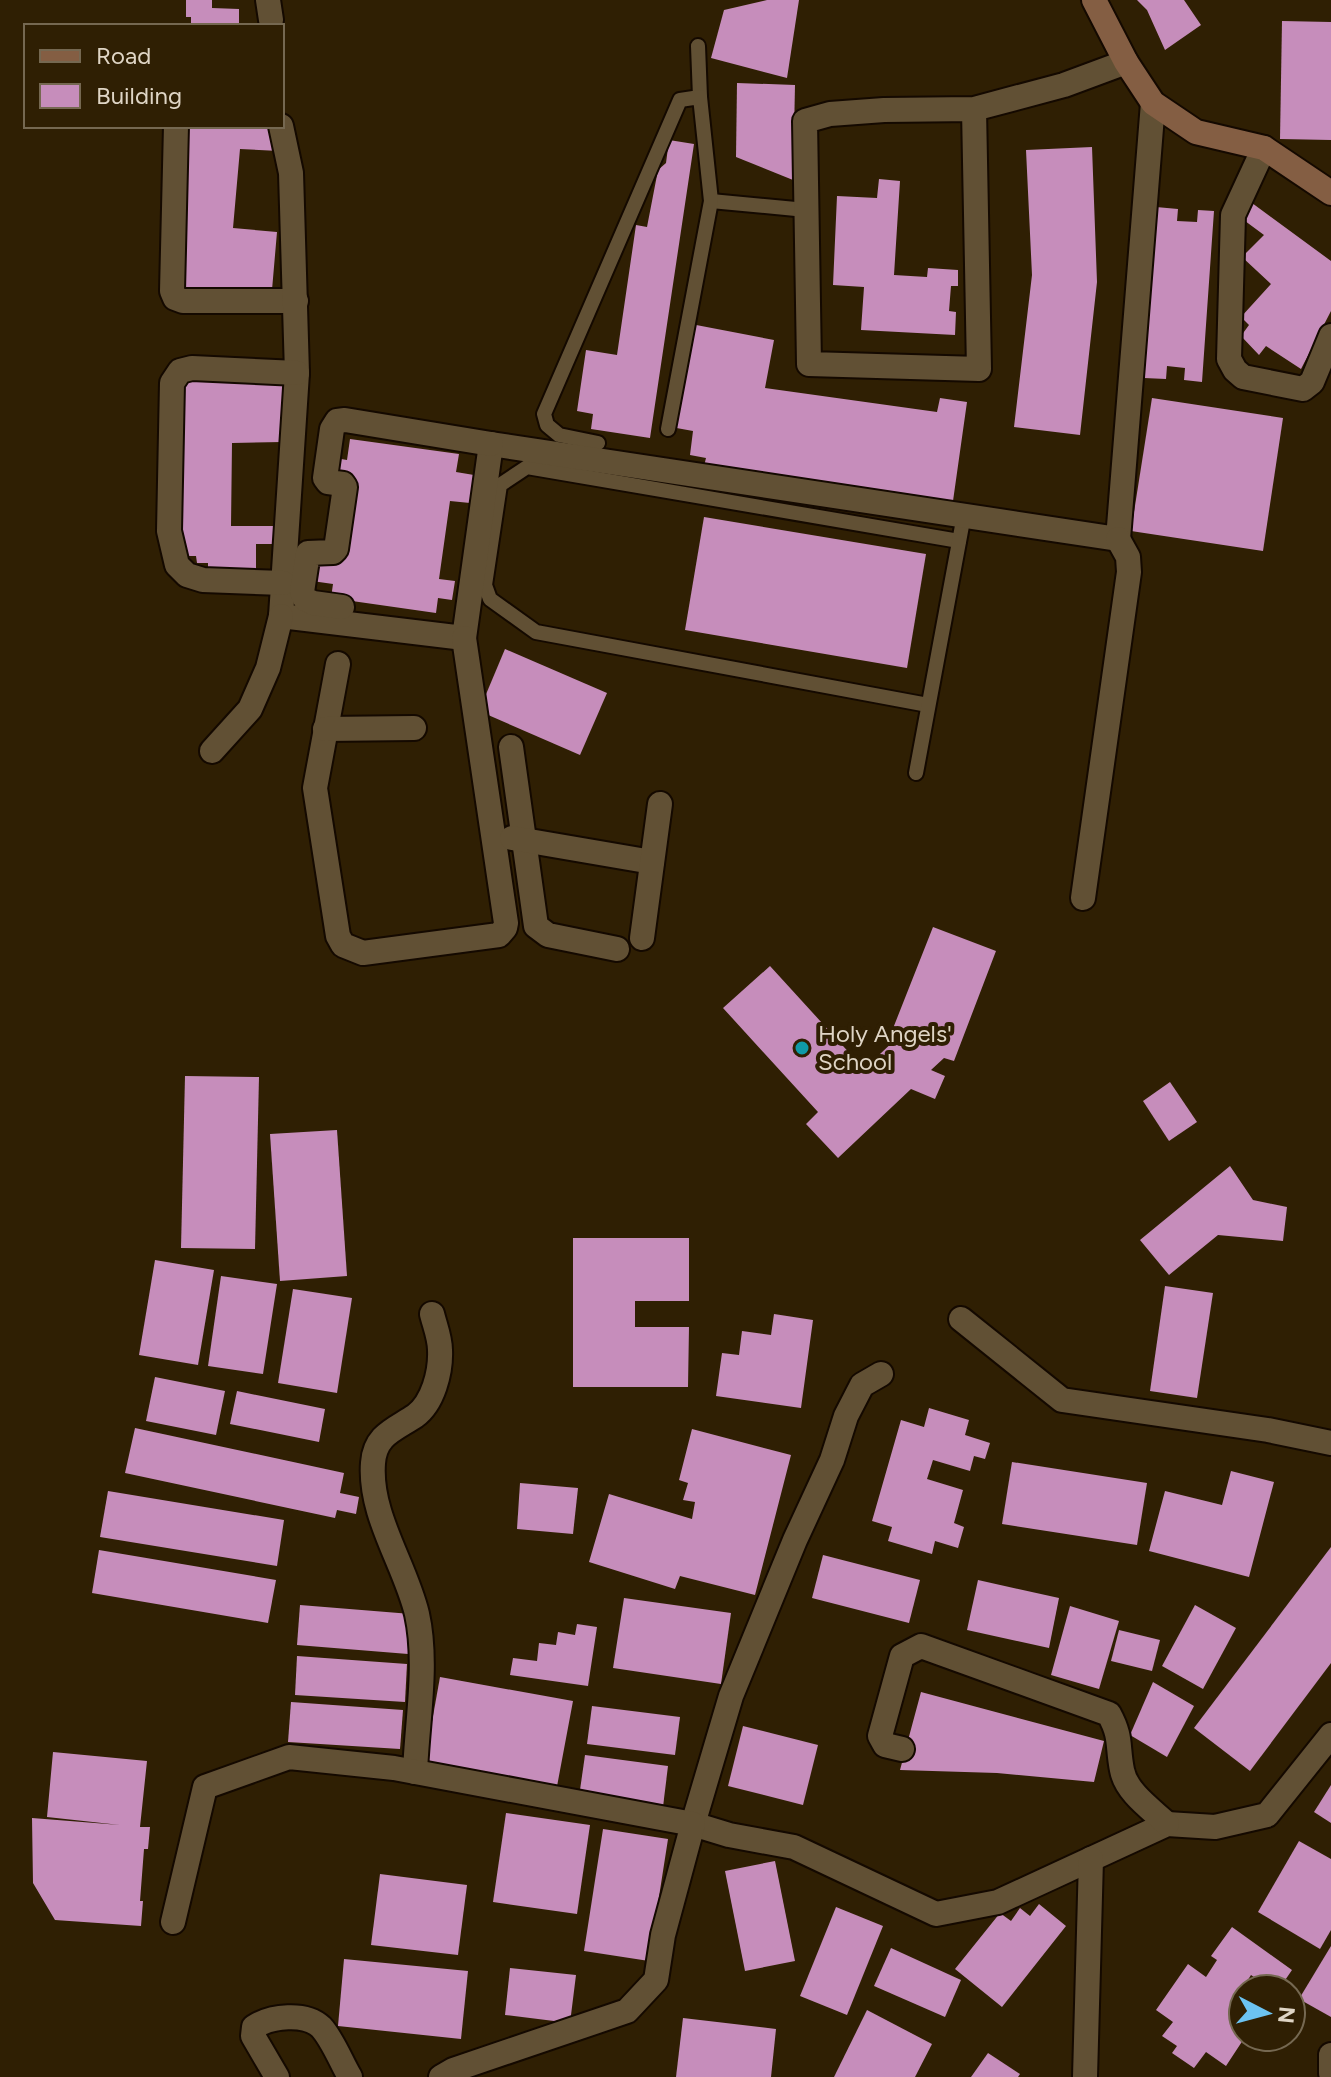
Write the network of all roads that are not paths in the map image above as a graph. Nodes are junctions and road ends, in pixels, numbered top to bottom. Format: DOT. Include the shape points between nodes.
graph roads {
  1 [pos="1094,0"];
  2 [pos="698,46"];
  3 [pos="1126,62"];
  4 [pos="700,97"];
  5 [pos="1153,103"];
  6 [pos="974,109"];
  7 [pos="176,128"];
  8 [pos="281,128"];
  9 [pos="1264,148"];
  10 [pos="1328,186"];
  11 [pos="711,201"];
  12 [pos="806,210"];
  13 [pos="296,301"];
  14 [pos="1331,336"];
  15 [pos="297,373"];
  16 [pos="668,429"];
  17 [pos="598,443"];
  18 [pos="491,444"];
  19 [pos="964,515"];
  20 [pos="1118,539"];
  21 [pos="959,541"];
  22 [pos="283,583"];
  23 [pos="281,616"];
  24 [pos="466,630"];
  25 [pos="338,664"];
  26 [pos="928,705"];
  27 [pos="414,728"];
  28 [pos="325,729"];
  29 [pos="511,747"];
  30 [pos="212,751"];
  31 [pos="916,773"];
  32 [pos="660,804"];
  33 [pos="493,836"];
  34 [pos="524,840"];
  35 [pos="652,862"];
  36 [pos="1083,898"];
  37 [pos="642,938"];
  38 [pos="617,949"];
  39 [pos="432,1314"];
  40 [pos="961,1319"];
  41 [pos="881,1374"];
  42 [pos="1331,1443"];
  43 [pos="1331,1735"];
  44 [pos="902,1749"];
  45 [pos="415,1772"];
  46 [pos="693,1824"];
  47 [pos="1167,1824"];
  48 [pos="1091,1859"];
  49 [pos="173,1922"];
  50 [pos="1331,2055"];
  51 [pos="1331,2073"];
  52 [pos="277,2077"];
  53 [pos="350,2077"];
  54 [pos="441,2077"];
  55 [pos="1085,2077"];
  1 -- 3 [label="street"];
  2 -- 4 [label="lane"];
  3 -- 5 [label="street"];
  3 -- 6 [label="street"];
  4 -- 11 [label="lane"];
  4 -- 17 [label="lane" via="680,100 544,414 559,435"];
  5 -- 9 [label="street" via="1196,132"];
  5 -- 20 [label="street"];
  6 -- 12 [label="street" via="884,110 805,121"];
  6 -- 12 [label="street" via="979,369 809,364"];
  7 -- 13 [label="street" via="175,298"];
  8 -- 13 [label="street" via="291,173"];
  9 -- 10 [label="street"];
  9 -- 14 [label="street" via="1233,215 1229,359 1243,377 1303,389 1312,382"];
  11 -- 12 [label="lane"];
  11 -- 16 [label="lane"];
  13 -- 15 [label="street"];
  15 -- 22 [label="street"];
  15 -- 22 [label="street" via="192,368 180,371 172,383 169,531 177,565 203,580"];
  18 -- 19 [label="street"];
  18 -- 24 [label="street"];
  18 -- 24 [label="street" via="337,421 325,478 345,487 336,549 308,553 305,560 302,592 313,603"];
  19 -- 20 [label="street"];
  19 -- 21 [label="lane"];
  20 -- 36 [label="street" via="1129,572"];
  21 -- 26 [label="lane"];
  21 -- 26 [label="lane" via="527,467 500,485 485,585 490,599 536,632"];
  22 -- 23 [label="street"];
  23 -- 24 [label="street"];
  23 -- 30 [label="street" via="268,668 250,709"];
  24 -- 33 [label="street"];
  25 -- 28 [label="street"];
  26 -- 31 [label="lane"];
  27 -- 28 [label="street"];
  28 -- 33 [label="street" via="315,788 343,945 363,953 503,933 506,923"];
  29 -- 34 [label="street"];
  32 -- 35 [label="street"];
  33 -- 34 [label="street"];
  34 -- 35 [label="street"];
  34 -- 38 [label="street" via="541,932"];
  35 -- 37 [label="street"];
  39 -- 45 [label="street" via="441,1348 438,1376 417,1415 378,1441 372,1486 422,1640"];
  40 -- 42 [label="street" via="1062,1400"];
  41 -- 46 [label="street" via="862,1385 846,1416 731,1696"];
  43 -- 47 [label="street" via="1267,1815 1215,1827"];
  44 -- 47 [label="street" via="885,1745 880,1736 902,1656 921,1646 1109,1714 1120,1734 1122,1773 1136,1796"];
  45 -- 46 [label="street"];
  45 -- 49 [label="street" via="289,1757 205,1787"];
  46 -- 48 [label="street" via="794,1847 936,1914 998,1902"];
  46 -- 54 [label="street" via="656,1980 627,2011"];
  47 -- 48 [label="street"];
  48 -- 55 [label="street"];
  50 -- 51 [label="street"];
  52 -- 53 [label="street" via="253,2036 254,2027 287,2017 321,2028"];
}
